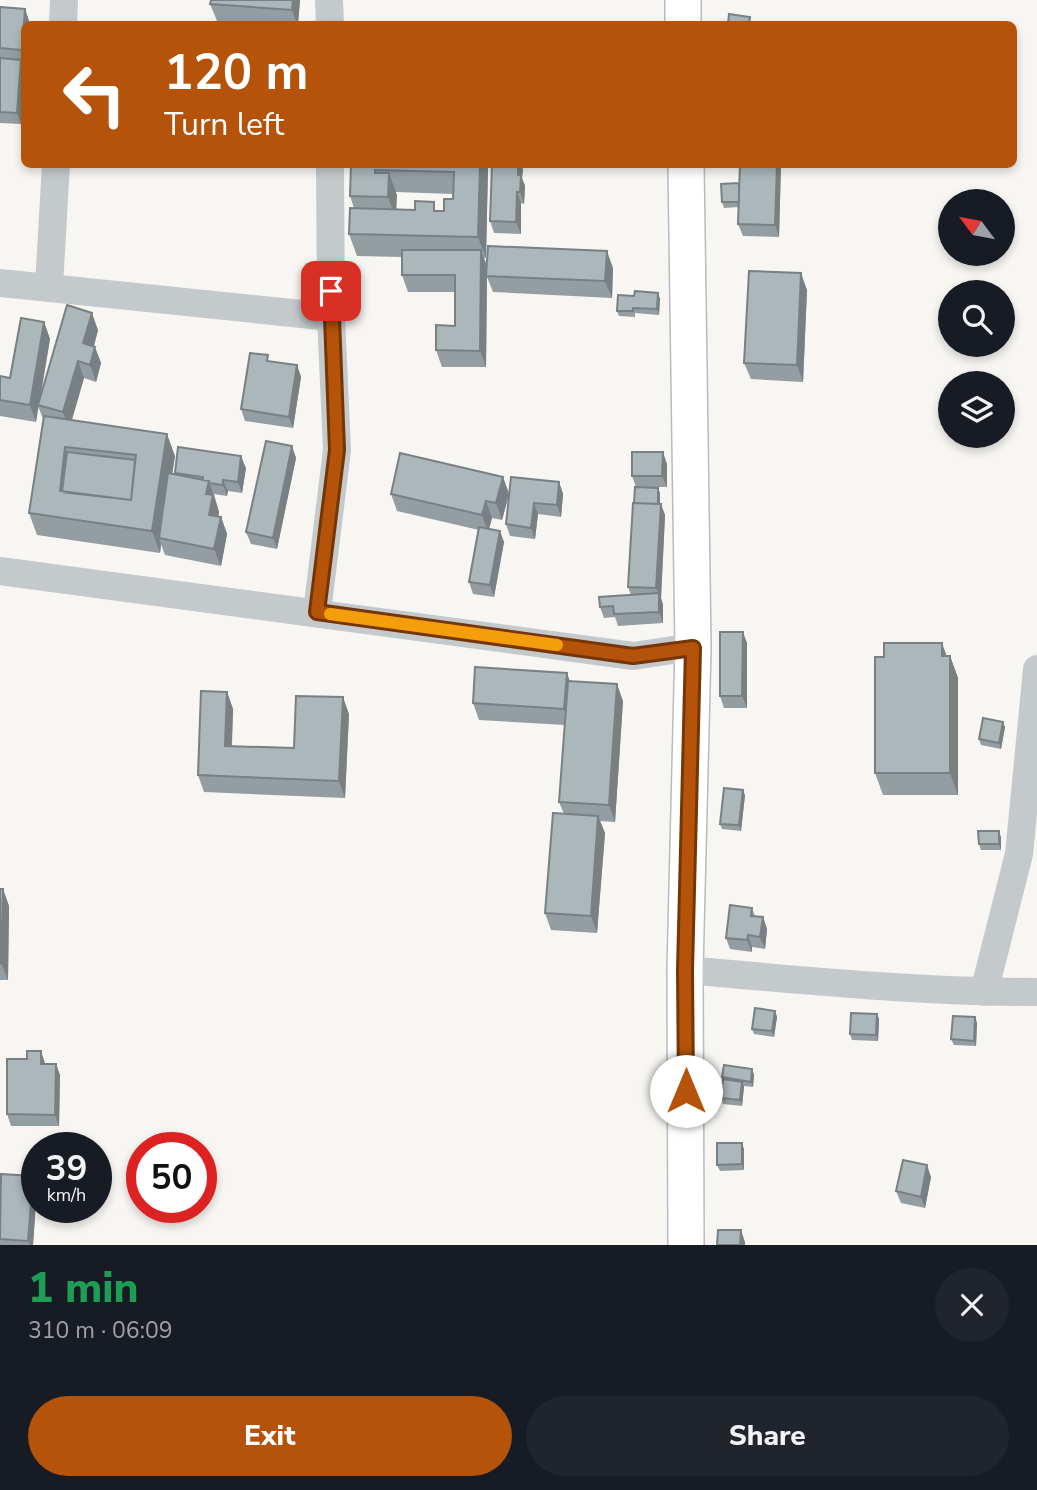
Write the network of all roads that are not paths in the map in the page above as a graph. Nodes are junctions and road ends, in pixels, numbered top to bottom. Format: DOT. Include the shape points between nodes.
graph roads {
  1 [pos="64,0"];
  2 [pos="329,0"];
  3 [pos="683,0"];
  4 [pos="63,21"];
  5 [pos="330,21"];
  6 [pos="683,21"];
  7 [pos="56,168"];
  8 [pos="330,168"];
  9 [pos="686,168"];
  10 [pos="0,283"];
  11 [pos="49,286"];
  12 [pos="331,317"];
  13 [pos="0,571"];
  14 [pos="317,612"];
  15 [pos="693,648"];
  16 [pos="1037,669"];
  17 [pos="1037,676"];
  18 [pos="685,970"];
  19 [pos="984,992"];
  20 [pos="1037,992"];
  21 [pos="686,1245"];
  1 -- 4 [label="street"];
  2 -- 5 [label="street"];
  3 -- 6 [label="main road"];
  7 -- 11 [label="street"];
  8 -- 12 [label="street"];
  9 -- 15 [label="main road"];
  10 -- 11 [label="street"];
  11 -- 12 [label="street"];
  12 -- 14 [label="street" via="337,450"];
  13 -- 14 [label="street"];
  14 -- 15 [label="street" via="633,656"];
  15 -- 18 [label="main road"];
  16 -- 17 [label="street"];
  17 -- 19 [label="street" via="1019,854"];
  18 -- 19 [label="street"];
  18 -- 21 [label="main road"];
  19 -- 20 [label="street"];
}
